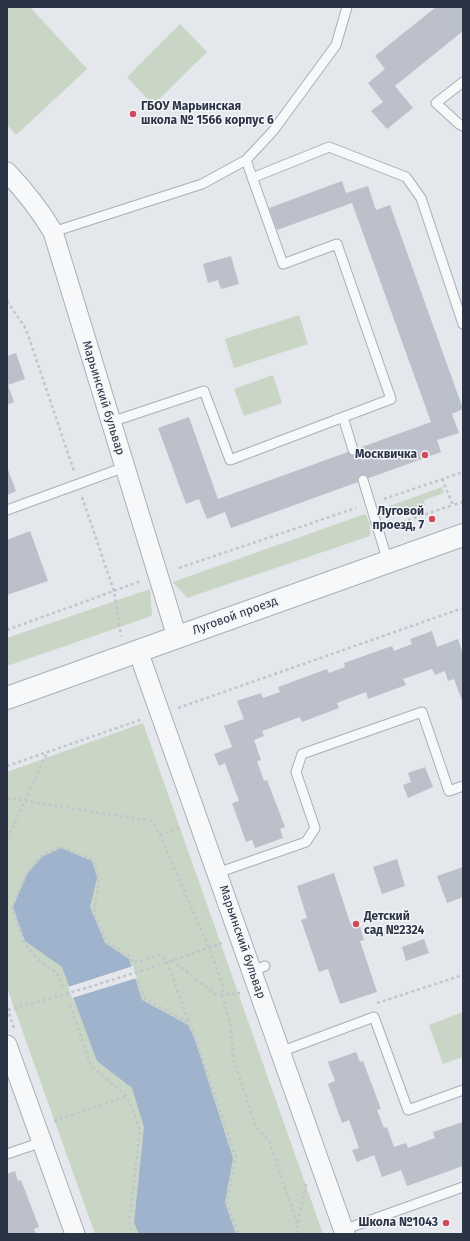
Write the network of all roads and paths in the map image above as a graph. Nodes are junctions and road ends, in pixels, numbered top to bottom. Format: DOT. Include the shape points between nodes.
graph roads {
  1 [pos="347,7"];
  2 [pos="463,82"];
  3 [pos="463,126"];
  4 [pos="246,160"];
  5 [pos="7,172"];
  6 [pos="252,178"];
  7 [pos="53,232"];
  8 [pos="7,301"];
  9 [pos="463,324"];
  10 [pos="343,417"];
  11 [pos="111,422"];
  12 [pos="353,450"];
  13 [pos="125,467"];
  14 [pos="463,472"];
  15 [pos="442,479"];
  16 [pos="363,480"];
  17 [pos="78,484"];
  18 [pos="463,502"];
  19 [pos="370,503"];
  20 [pos="454,505"];
  21 [pos="7,510"];
  22 [pos="387,528"];
  23 [pos="463,535"];
  24 [pos="388,562"];
  25 [pos="179,568"];
  26 [pos="142,581"];
  27 [pos="114,591"];
  28 [pos="463,608"];
  29 [pos="7,630"];
  30 [pos="177,637"];
  31 [pos="131,653"];
  32 [pos="7,698"];
  33 [pos="160,714"];
  34 [pos="48,751"];
  35 [pos="7,766"];
  36 [pos="463,786"];
  37 [pos="7,798"];
  38 [pos="25,801"];
  39 [pos="186,826"];
  40 [pos="160,835"];
  41 [pos="7,839"];
  42 [pos="217,873"];
  43 [pos="200,951"];
  44 [pos="172,960"];
  45 [pos="167,962"];
  46 [pos="463,975"];
  47 [pos="138,980"];
  48 [pos="63,987"];
  49 [pos="244,992"];
  50 [pos="222,995"];
  51 [pos="70,1005"];
  52 [pos="8,1010"];
  53 [pos="374,1017"];
  54 [pos="189,1023"];
  55 [pos="7,1045"];
  56 [pos="280,1052"];
  57 [pos="463,1090"];
  58 [pos="127,1096"];
  59 [pos="48,1123"];
  60 [pos="42,1142"];
  61 [pos="7,1154"];
  62 [pos="307,1181"];
  63 [pos="463,1187"];
  64 [pos="298,1226"];
  65 [pos="344,1232"];
  66 [pos="74,1234"];
  67 [pos="133,1234"];
  68 [pos="239,1234"];
  69 [pos="296,1234"];
  1 -- 4 [label="lane" via="336,45 273,131"];
  2 -- 3 [label="lane" via="436,103"];
  4 -- 6 [label="lane"];
  4 -- 7 [label="lane" via="202,184"];
  5 -- 7 [label="street, Марьинский бульвар" via="30,197"];
  6 -- 9 [label="lane" via="329,147 406,177 421,198"];
  6 -- 10 [label="lane" via="283,264 337,244 392,399"];
  7 -- 11 [label="street, Марьинский бульвар"];
  8 -- 17 [label="path" via="26,329"];
  10 -- 11 [label="lane" via="230,460 204,391"];
  10 -- 12 [label="lane"];
  11 -- 13 [label="street, Марьинский бульвар"];
  13 -- 17 [label="lane"];
  13 -- 30 [label="street, Марьинский бульвар"];
  14 -- 15 [label="path"];
  15 -- 19 [label="path"];
  15 -- 20 [label="path"];
  16 -- 19 [label="lane"];
  17 -- 21 [label="lane"];
  17 -- 27 [label="path"];
  18 -- 20 [label="path"];
  19 -- 24 [label="lane"];
  19 -- 25 [label="path"];
  20 -- 22 [label="path"];
  23 -- 24 [label="street, Луговой проезд"];
  24 -- 30 [label="street, Луговой проезд"];
  26 -- 27 [label="path"];
  27 -- 29 [label="path"];
  27 -- 31 [label="path"];
  28 -- 33 [label="path"];
  30 -- 31 [label="street, Луговой проезд"];
  31 -- 32 [label="street, Луговой проезд"];
  31 -- 33 [label="street, Марьинский бульвар"];
  33 -- 34 [label="path"];
  33 -- 42 [label="street, Марьинский бульвар"];
  34 -- 35 [label="path"];
  34 -- 38 [label="path"];
  36 -- 42 [label="lane" via="449,791 422,712 302,754 296,772 316,828 306,842"];
  37 -- 38 [label="path"];
  38 -- 40 [label="path" via="152,821"];
  38 -- 41 [label="path"];
  39 -- 40 [label="path"];
  40 -- 50 [label="path" via="209,948 222,985"];
  42 -- 56 [label="street, Марьинский бульвар" via="258,969"];
  43 -- 44 [label="path"];
  44 -- 45 [label="path"];
  44 -- 50 [label="path" via="216,995"];
  45 -- 48 [label="path" via="159,955 133,963 131,957 107,942 94,913 99,878 93,860 61,847 42,855 27,873 12,907 24,942 37,959 57,974"];
  45 -- 52 [label="path" via="49,1000"];
  45 -- 54 [label="path"];
  46 -- 53 [label="path" via="374,1004"];
  47 -- 54 [label="path" via="145,999"];
  49 -- 50 [label="path"];
  50 -- 64 [label="path" via="231,1026 235,1064 256,1127 269,1141"];
  51 -- 58 [label="path" via="91,1066"];
  53 -- 56 [label="lane"];
  53 -- 57 [label="lane" via="408,1110"];
  54 -- 68 [label="path" via="236,1157 227,1204"];
  55 -- 60 [label="street"];
  56 -- 65 [label="street, Марьинский бульвар"];
  58 -- 59 [label="path"];
  58 -- 67 [label="path" via="140,1130 129,1223"];
  60 -- 61 [label="lane"];
  60 -- 66 [label="street"];
  62 -- 64 [label="path"];
  63 -- 65 [label="lane"];
  64 -- 69 [label="path"];
}
